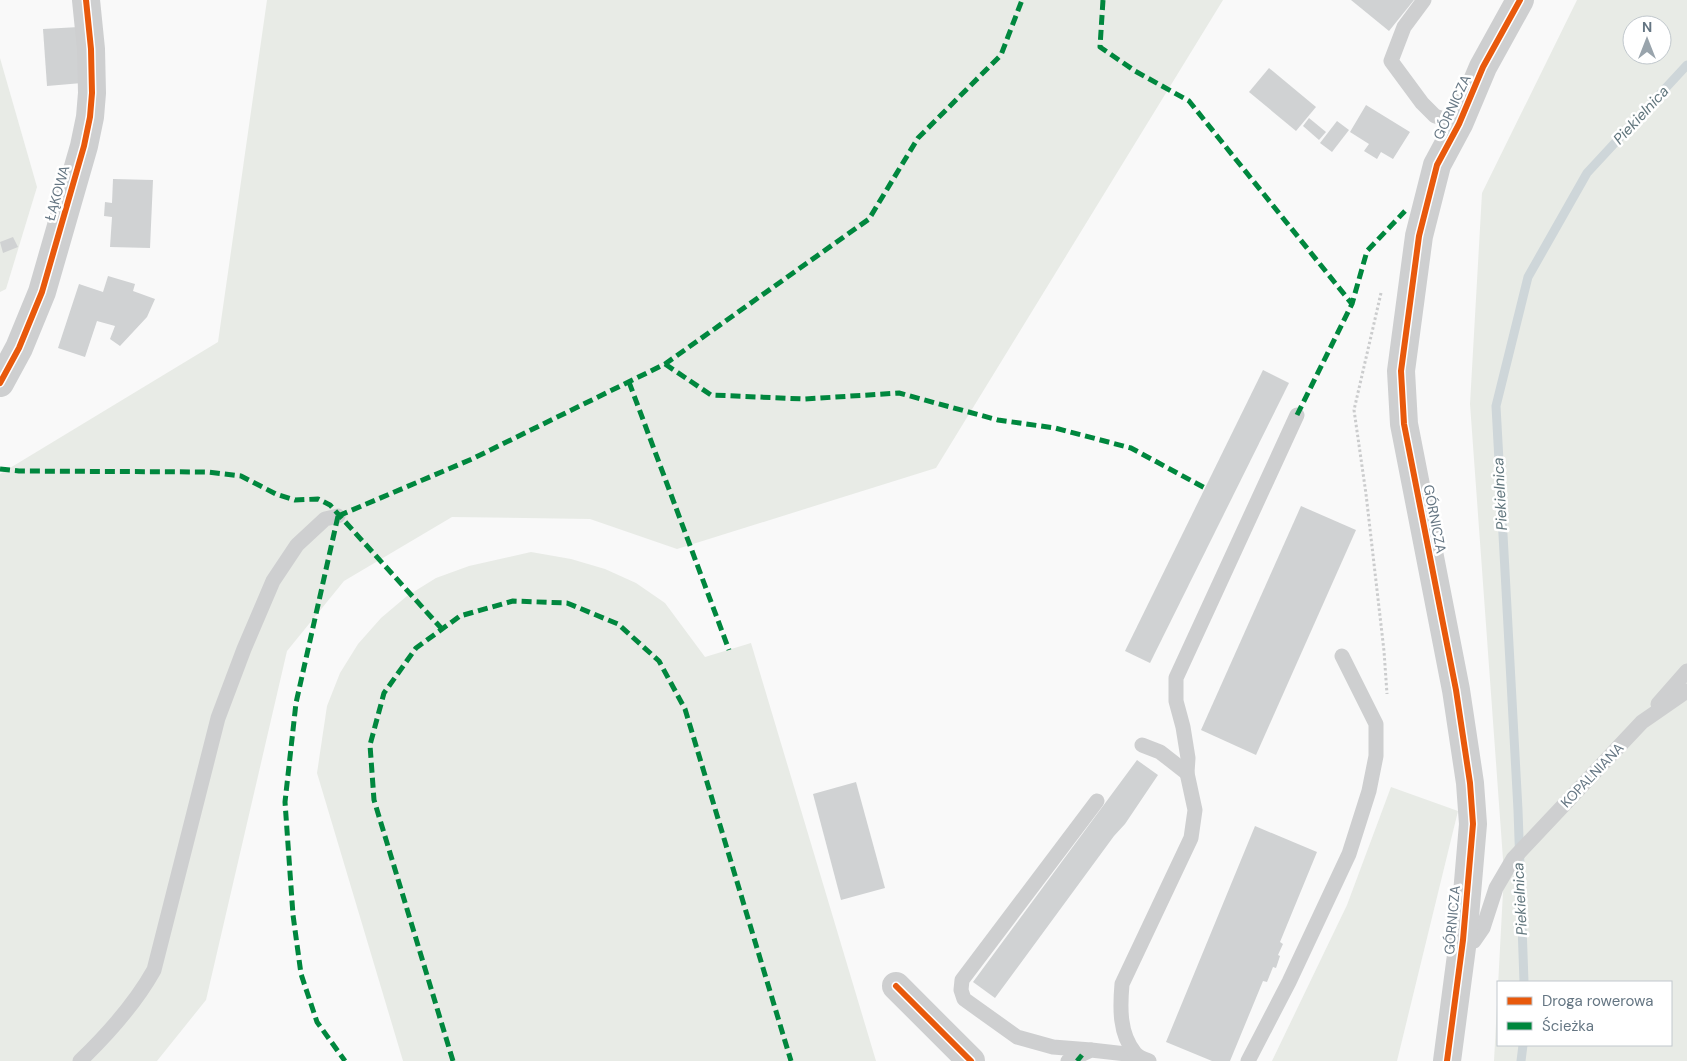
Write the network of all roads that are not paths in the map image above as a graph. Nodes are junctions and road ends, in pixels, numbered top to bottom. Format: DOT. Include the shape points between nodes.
graph roads {
  1 [pos="86,0"];
  2 [pos="1424,0"];
  3 [pos="1520,0"];
  4 [pos="1460,124"];
  5 [pos="0,383"];
  6 [pos="1297,415"];
  7 [pos="338,516"];
  8 [pos="1342,656"];
  9 [pos="1687,671"];
  10 [pos="1687,691"];
  11 [pos="1642,722"];
  12 [pos="1142,745"];
  13 [pos="1187,773"];
  14 [pos="1097,801"];
  15 [pos="1463,940"];
  16 [pos="896,986"];
  17 [pos="1091,1050"];
  18 [pos="1142,1058"];
  19 [pos="80,1061"];
  20 [pos="971,1061"];
  21 [pos="1068,1061"];
  22 [pos="1248,1061"];
  23 [pos="1447,1061"];
  1 -- 5 [label="street, ŁĄKOWA" via="92,93 84,146 42,292 19,348"];
  2 -- 4 [label="lane" via="1404,27 1391,62 1436,116"];
  3 -- 4 [label="street, GÓRNICZA" via="1484,67"];
  4 -- 15 [label="street, GÓRNICZA" via="1437,165 1419,236 1401,371 1404,424 1456,690 1470,783 1472,824"];
  6 -- 13 [label="lane" via="1176,678 1176,701 1188,758"];
  7 -- 19 [label="lane" via="325,519 297,545 273,581 218,718 154,970 143,990"];
  8 -- 22 [label="lane" via="1376,724 1376,756 1369,792 1350,854"];
  9 -- 11 [label="lane, KOPALNIANA"];
  10 -- 11 [label="lane, KOPALNIANA"];
  11 -- 15 [label="lane, KOPALNIANA" via="1513,859 1496,888 1484,928 1474,941"];
  12 -- 13 [label="lane" via="1160,752"];
  13 -- 18 [label="lane" via="1195,810 1191,838 1122,984 1120,1008 1124,1034"];
  14 -- 17 [label="lane" via="962,980 961,990 964,999 1017,1037 1053,1047"];
  15 -- 23 [label="street, GÓRNICZA"];
  16 -- 20 [label="street"];
  17 -- 18 [label="lane"];
  17 -- 21 [label="lane"];
}
